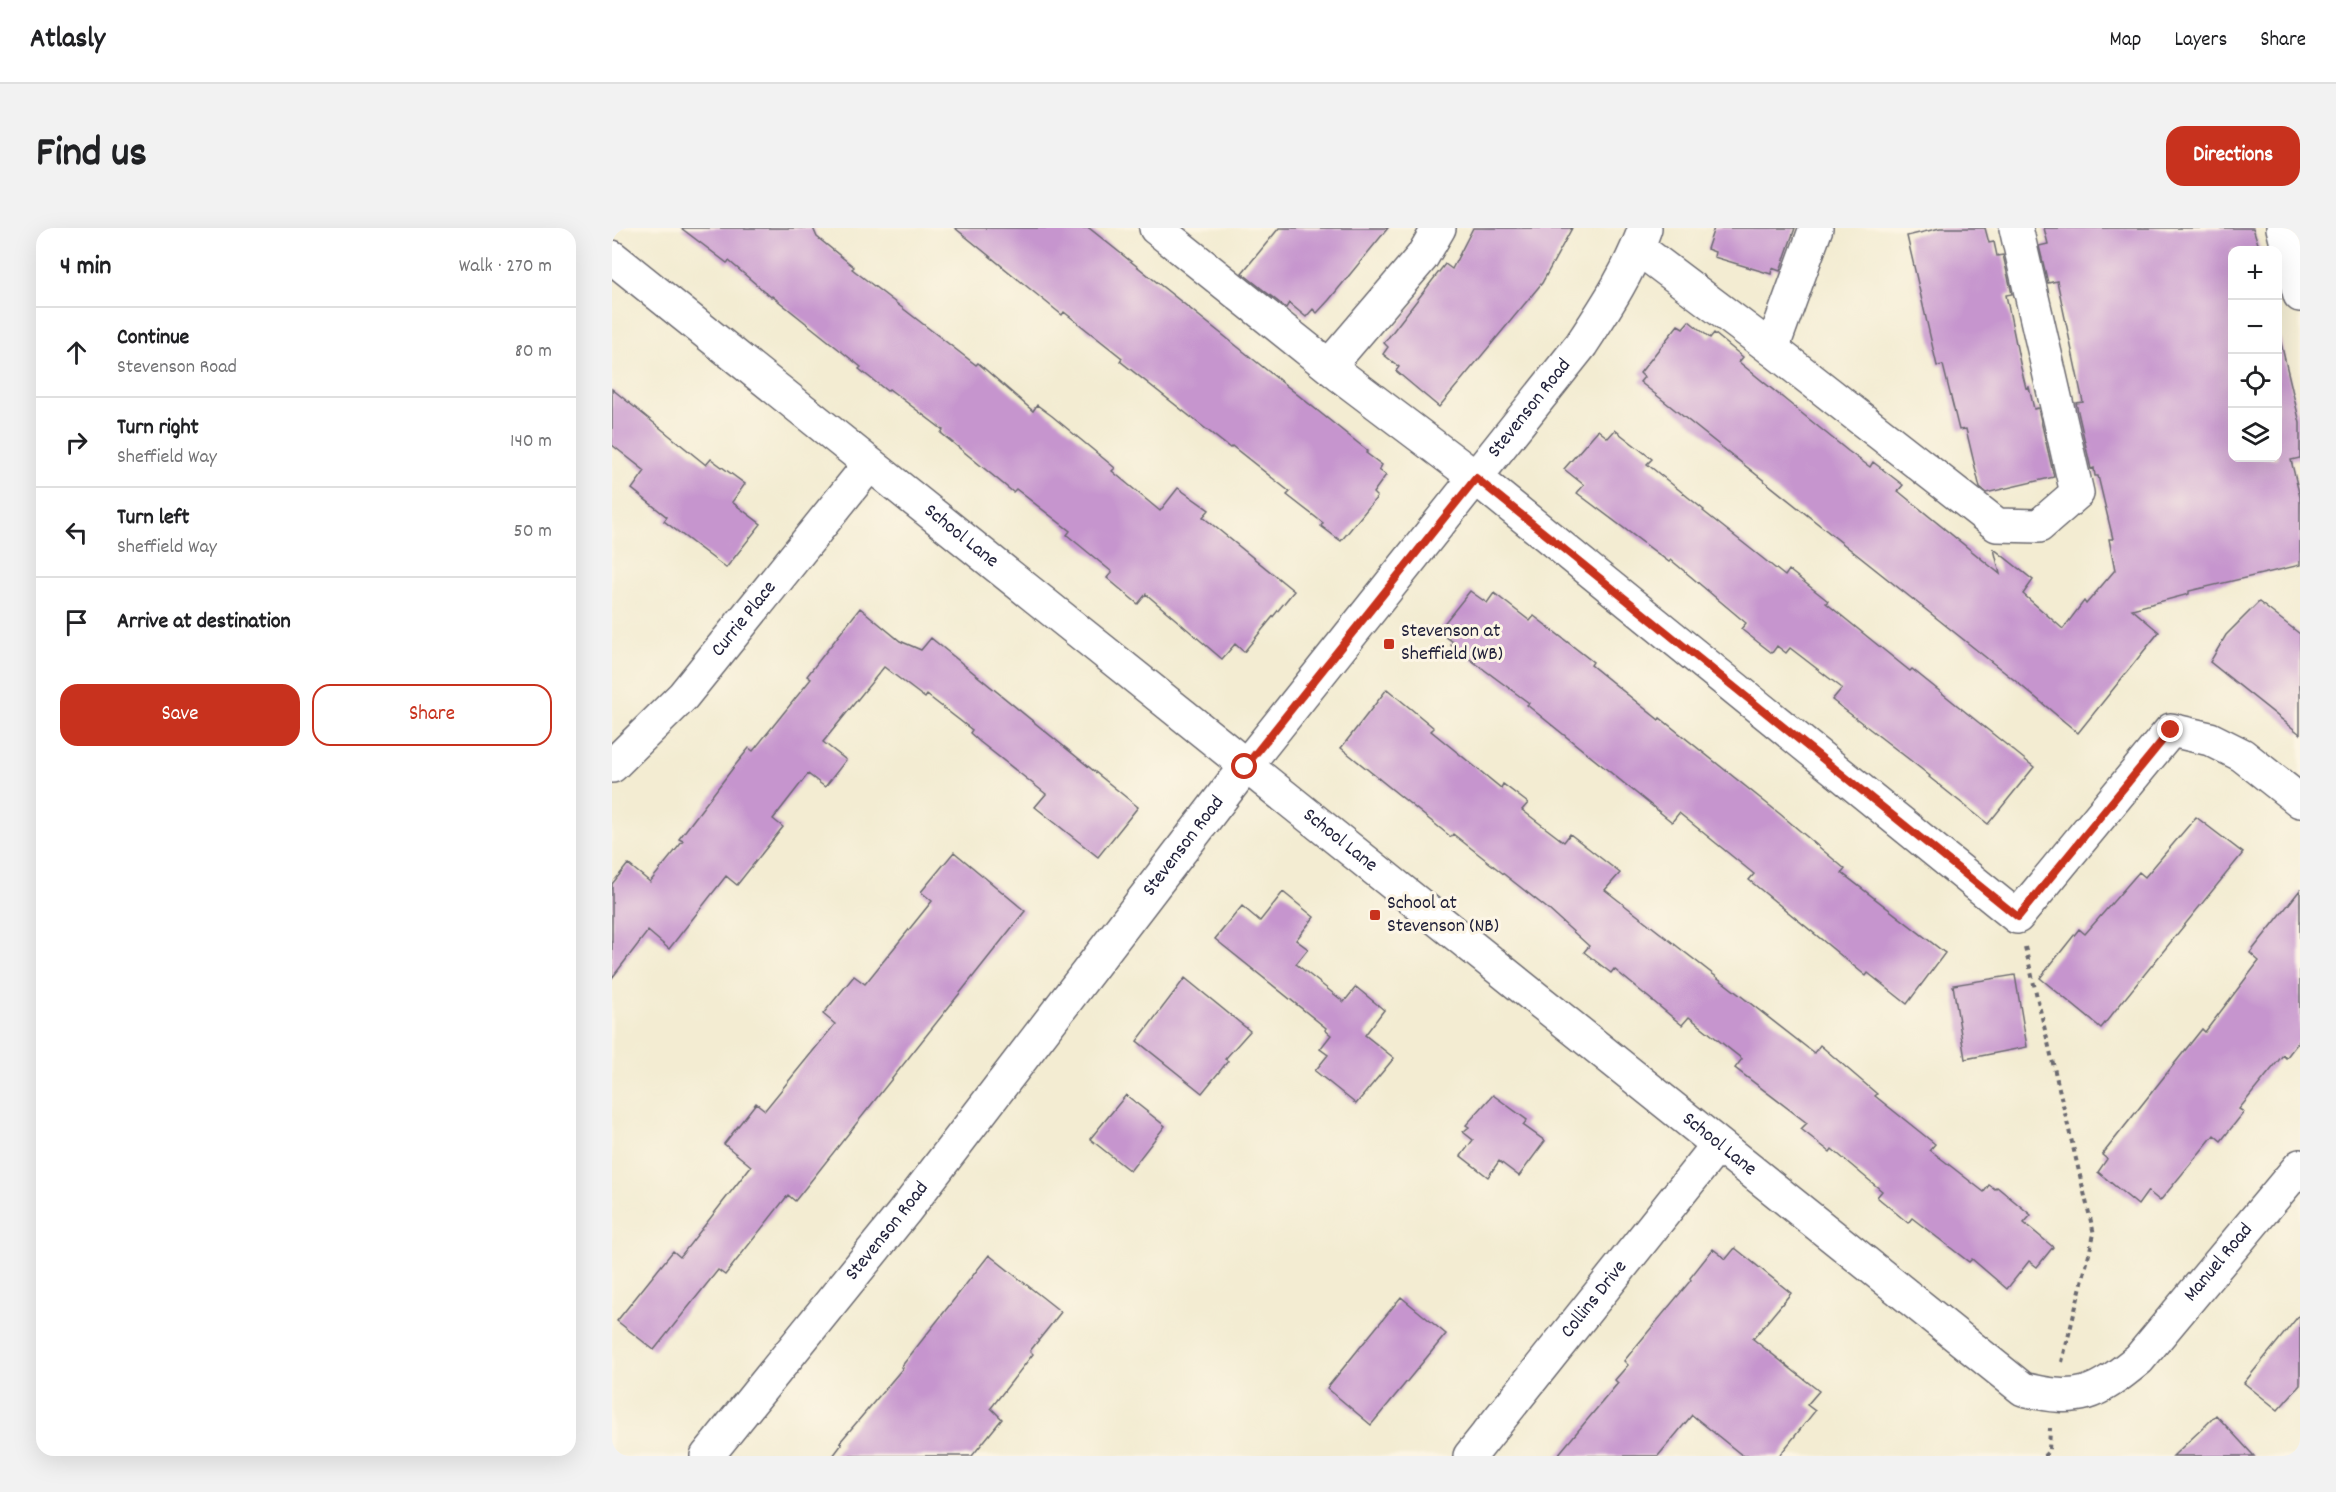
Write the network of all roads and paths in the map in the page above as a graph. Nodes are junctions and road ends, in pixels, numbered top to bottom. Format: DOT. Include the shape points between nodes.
graph roads {
  1 [pos="1156,228"];
  2 [pos="1439,228"];
  3 [pos="1816,228"];
  4 [pos="2016,228"];
  5 [pos="2283,228"];
  6 [pos="1642,238"];
  7 [pos="612,257"];
  8 [pos="2300,295"];
  9 [pos="1772,349"];
  10 [pos="1329,366"];
  11 [pos="869,465"];
  12 [pos="1476,478"];
  13 [pos="612,766"];
  14 [pos="1245,767"];
  15 [pos="2300,801"];
  16 [pos="2018,917"];
  17 [pos="1718,1145"];
  18 [pos="2300,1166"];
  19 [pos="2139,1359"];
  20 [pos="2053,1397"];
  21 [pos="707,1456"];
  22 [pos="1470,1456"];
  1 -- 10 [label="street"];
  2 -- 10 [label="street" via="1422,257"];
  3 -- 9 [label="street"];
  4 -- 9 [label="street" via="2077,493 2039,526 1997,525"];
  5 -- 8 [label="street"];
  6 -- 9 [label="street"];
  6 -- 12 [label="street, Stevenson Road" via="1618,288 1581,345"];
  7 -- 11 [label="street, School Lane"];
  10 -- 12 [label="street"];
  11 -- 13 [label="street, Currie Place" via="682,696"];
  11 -- 14 [label="street, School Lane"];
  12 -- 14 [label="street, Stevenson Road"];
  12 -- 16 [label="street"];
  14 -- 17 [label="street, School Lane"];
  14 -- 21 [label="street, Stevenson Road" via="904,1212"];
  15 -- 16 [label="street" via="2242,755 2210,740 2171,730"];
  16 -- 20 [label="path" via="2094,1234"];
  17 -- 20 [label="street, School Lane" via="2023,1389"];
  17 -- 22 [label="street, Collins Drive"];
  18 -- 19 [label="street, Manuel Road"];
  19 -- 20 [label="street, School Lane" via="2109,1383 2082,1396"];
}
